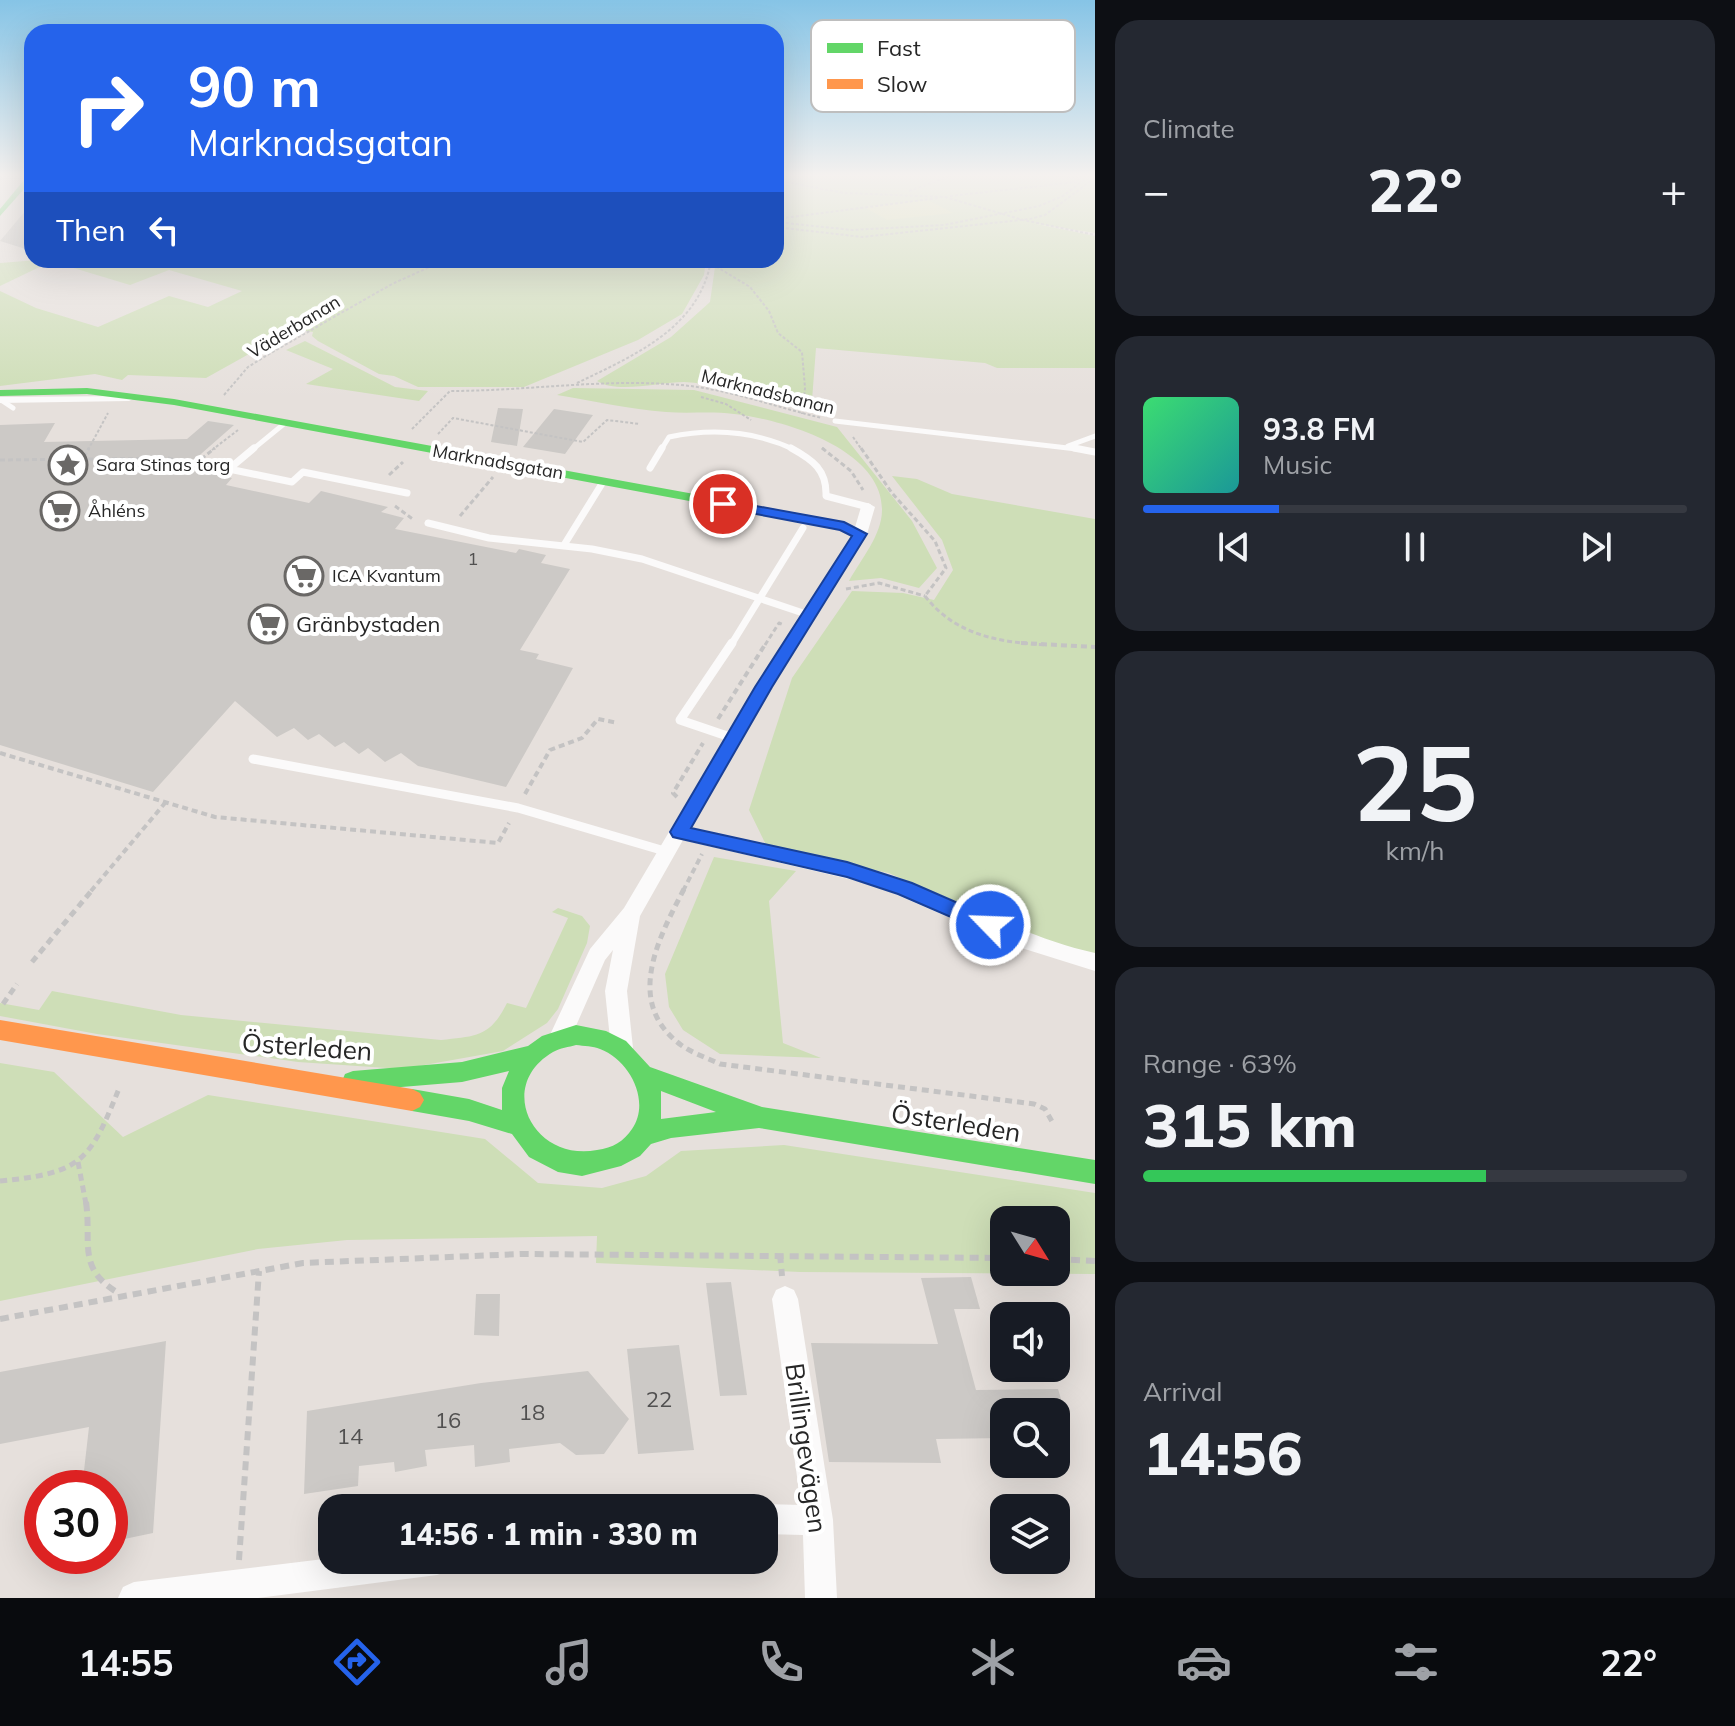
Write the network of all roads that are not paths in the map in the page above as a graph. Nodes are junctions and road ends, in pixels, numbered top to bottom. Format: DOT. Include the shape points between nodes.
graph roads {
  1 [pos="0,398"];
  2 [pos="13,408"];
  3 [pos="835,421"];
  4 [pos="285,423"];
  5 [pos="1095,436"];
  6 [pos="1068,446"];
  7 [pos="1095,452"];
  8 [pos="650,468"];
  9 [pos="603,482"];
  10 [pos="407,493"];
  11 [pos="868,507"];
  12 [pos="428,523"];
  13 [pos="803,528"];
  14 [pos="860,534"];
  15 [pos="564,545"];
  16 [pos="762,599"];
  17 [pos="809,615"];
  18 [pos="733,738"];
  19 [pos="253,759"];
  20 [pos="679,832"];
  21 [pos="668,852"];
  22 [pos="631,914"];
  23 [pos="1095,962"];
  24 [pos="0,1030"];
  25 [pos="560,1037"];
  26 [pos="622,1048"];
  27 [pos="529,1056"];
  28 [pos="176,1060"];
  29 [pos="647,1076"];
  30 [pos="762,1118"];
  31 [pos="517,1125"];
  32 [pos="641,1136"];
  33 [pos="1095,1172"];
  34 [pos="785,1299"];
  35 [pos="778,1519"];
  36 [pos="818,1520"];
  37 [pos="326,1574"];
  38 [pos="134,1598"];
  39 [pos="821,1598"];
  1 -- 2 [label="lane"];
  1 -- 4 [label="main road, Marknadsgatan" via="87,391"];
  3 -- 6 [label="lane"];
  4 -- 9 [label="main road, Marknadsgatan"];
  4 -- 10 [label="lane" via="229,469 292,482 303,472"];
  5 -- 6 [label="lane"];
  6 -- 7 [label="lane"];
  8 -- 11 [label="lane" via="669,437 693,432 751,436 810,458 825,476 826,496"];
  9 -- 14 [label="main road, Marknadsgatan" via="844,526"];
  9 -- 15 [label="lane"];
  11 -- 14 [label="street"];
  12 -- 15 [label="lane" via="489,538"];
  13 -- 16 [label="lane"];
  14 -- 17 [label="street"];
  15 -- 16 [label="lane" via="642,559"];
  16 -- 17 [label="lane"];
  16 -- 18 [label="lane" via="680,720"];
  17 -- 18 [label="street"];
  18 -- 20 [label="street"];
  19 -- 21 [label="lane" via="518,808"];
  20 -- 21 [label="street"];
  20 -- 23 [label="street" via="905,888 1061,956"];
  21 -- 22 [label="street"];
  22 -- 25 [label="street" via="597,955"];
  22 -- 26 [label="street" via="616,991"];
  24 -- 28 [label="main road, Österleden"];
  25 -- 26 [label="main road" via="593,1036"];
  25 -- 27 [label="main road"];
  26 -- 29 [label="main road"];
  27 -- 28 [label="main road, Österleden" via="462,1072 354,1081"];
  27 -- 31 [label="main road" via="512,1088"];
  28 -- 31 [label="main road, Österleden" via="469,1110"];
  29 -- 30 [label="main road, Österleden"];
  29 -- 32 [label="main road" via="652,1107"];
  30 -- 32 [label="main road, Österleden" via="707,1122"];
  30 -- 33 [label="main road, Österleden"];
  31 -- 32 [label="main road" via="537,1149 568,1164 609,1160"];
  34 -- 36 [label="street, Brillingevägen"];
  35 -- 36 [label="street"];
  36 -- 39 [label="street, Brillingevägen"];
  37 -- 38 [label="street"];
}
